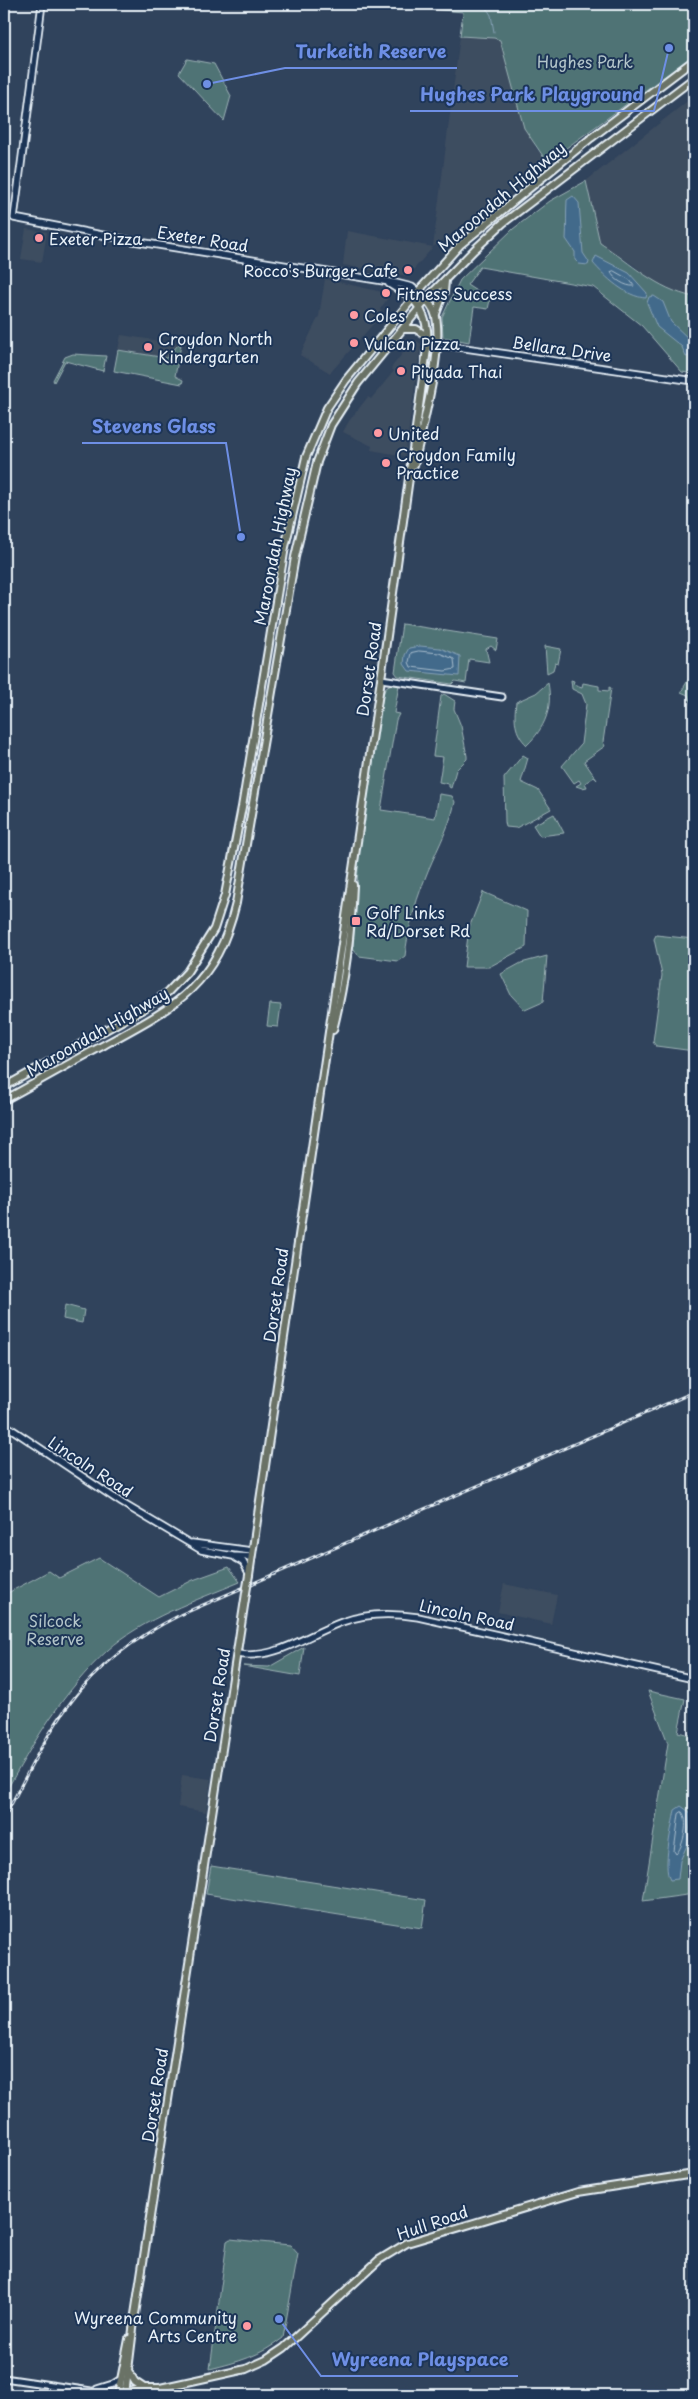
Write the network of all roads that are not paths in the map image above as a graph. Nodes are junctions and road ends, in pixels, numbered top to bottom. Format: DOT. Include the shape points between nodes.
graph roads {
  1 [pos="42,4"];
  2 [pos="694,60"];
  3 [pos="694,78"];
  4 [pos="445,281"];
  5 [pos="388,283"];
  6 [pos="418,292"];
  7 [pos="413,299"];
  8 [pos="427,300"];
  9 [pos="421,308"];
  10 [pos="436,315"];
  11 [pos="404,329"];
  12 [pos="428,338"];
  13 [pos="436,343"];
  14 [pos="425,360"];
  15 [pos="434,362"];
  16 [pos="694,381"];
  17 [pos="408,488"];
  18 [pos="381,679"];
  19 [pos="502,697"];
  20 [pos="4,1087"];
  21 [pos="4,1100"];
  22 [pos="4,1424"];
  23 [pos="190,1543"];
  24 [pos="252,1554"];
  25 [pos="233,1556"];
  26 [pos="249,1574"];
  27 [pos="237,1654"];
  28 [pos="694,1679"];
  29 [pos="694,2174"];
  30 [pos="134,2321"];
  31 [pos="129,2372"];
  32 [pos="4,2378"];
  33 [pos="120,2379"];
  34 [pos="89,2390"];
  35 [pos="146,2392"];
  36 [pos="126,2393"];
  37 [pos="119,2395"];
  38 [pos="138,2395"];
  1 -- 5 [label="main road, Exeter Road" via="14,218"];
  2 -- 6 [label="main road, Maroondah Highway" via="460,245"];
  3 -- 4 [label="main road, Maroondah Highway" via="503,223"];
  4 -- 8 [label="main road, Maroondah Highway"];
  4 -- 10 [label="main road"];
  5 -- 6 [label="main road, Exeter Road" via="407,286"];
  5 -- 7 [label="main road, Exeter Road"];
  6 -- 7 [label="main road, Maroondah Highway"];
  6 -- 8 [label="main road"];
  7 -- 9 [label="main road, Dorset Road"];
  7 -- 20 [label="main road, Maroondah Highway" via="327,408 306,458 285,548 225,896 209,938 188,972 168,992"];
  8 -- 9 [label="main road, Maroondah Highway"];
  8 -- 10 [label="main road"];
  9 -- 11 [label="main road, Maroondah Highway"];
  9 -- 12 [label="main road, Dorset Road"];
  10 -- 13 [label="main road, Dorset Road"];
  11 -- 12 [label="main road" via="416,329"];
  11 -- 21 [label="main road, Maroondah Highway" via="344,404 317,462 295,557 236,903 219,952 188,993 170,1008"];
  12 -- 13 [label="main road, Bellara Drive"];
  12 -- 14 [label="main road, Dorset Road"];
  13 -- 15 [label="main road, Dorset Road"];
  13 -- 16 [label="main road, Bellara Drive"];
  14 -- 15 [label="main road"];
  14 -- 17 [label="main road, Dorset Road"];
  15 -- 17 [label="main road, Dorset Road"];
  17 -- 18 [label="main road, Dorset Road"];
  18 -- 19 [label="street"];
  18 -- 24 [label="main road, Dorset Road" via="354,854 344,954 322,1073"];
  22 -- 23 [label="main road, Lincoln Road" via="152,1522"];
  23 -- 24 [label="main road, Lincoln Road"];
  23 -- 25 [label="main road, Lincoln Road" via="201,1550"];
  24 -- 25 [label="main road, Lincoln Road"];
  24 -- 26 [label="main road, Dorset Road"];
  25 -- 26 [label="main road" via="243,1562"];
  26 -- 27 [label="main road, Dorset Road, bridge"];
  27 -- 28 [label="main road, Lincoln Road" via="270,1654 351,1619 405,1615"];
  27 -- 30 [label="main road, Dorset Road"];
  29 -- 35 [label="main road, Hull Road" via="578,2192 406,2243 379,2260 270,2358 246,2369"];
  30 -- 31 [label="main road, Dorset Road"];
  30 -- 33 [label="main road, Dorset Road"];
  31 -- 35 [label="main road"];
  31 -- 36 [label="main road, Dorset Road"];
  32 -- 34 [label="street"];
  33 -- 34 [label="street" via="105,2388"];
  33 -- 37 [label="main road, Dorset Road"];
  34 -- 37 [label="street"];
  35 -- 36 [label="main road, Hull Road"];
  35 -- 38 [label="main road, Hull Road"];
  36 -- 37 [label="main road, Hull Road"];
}
